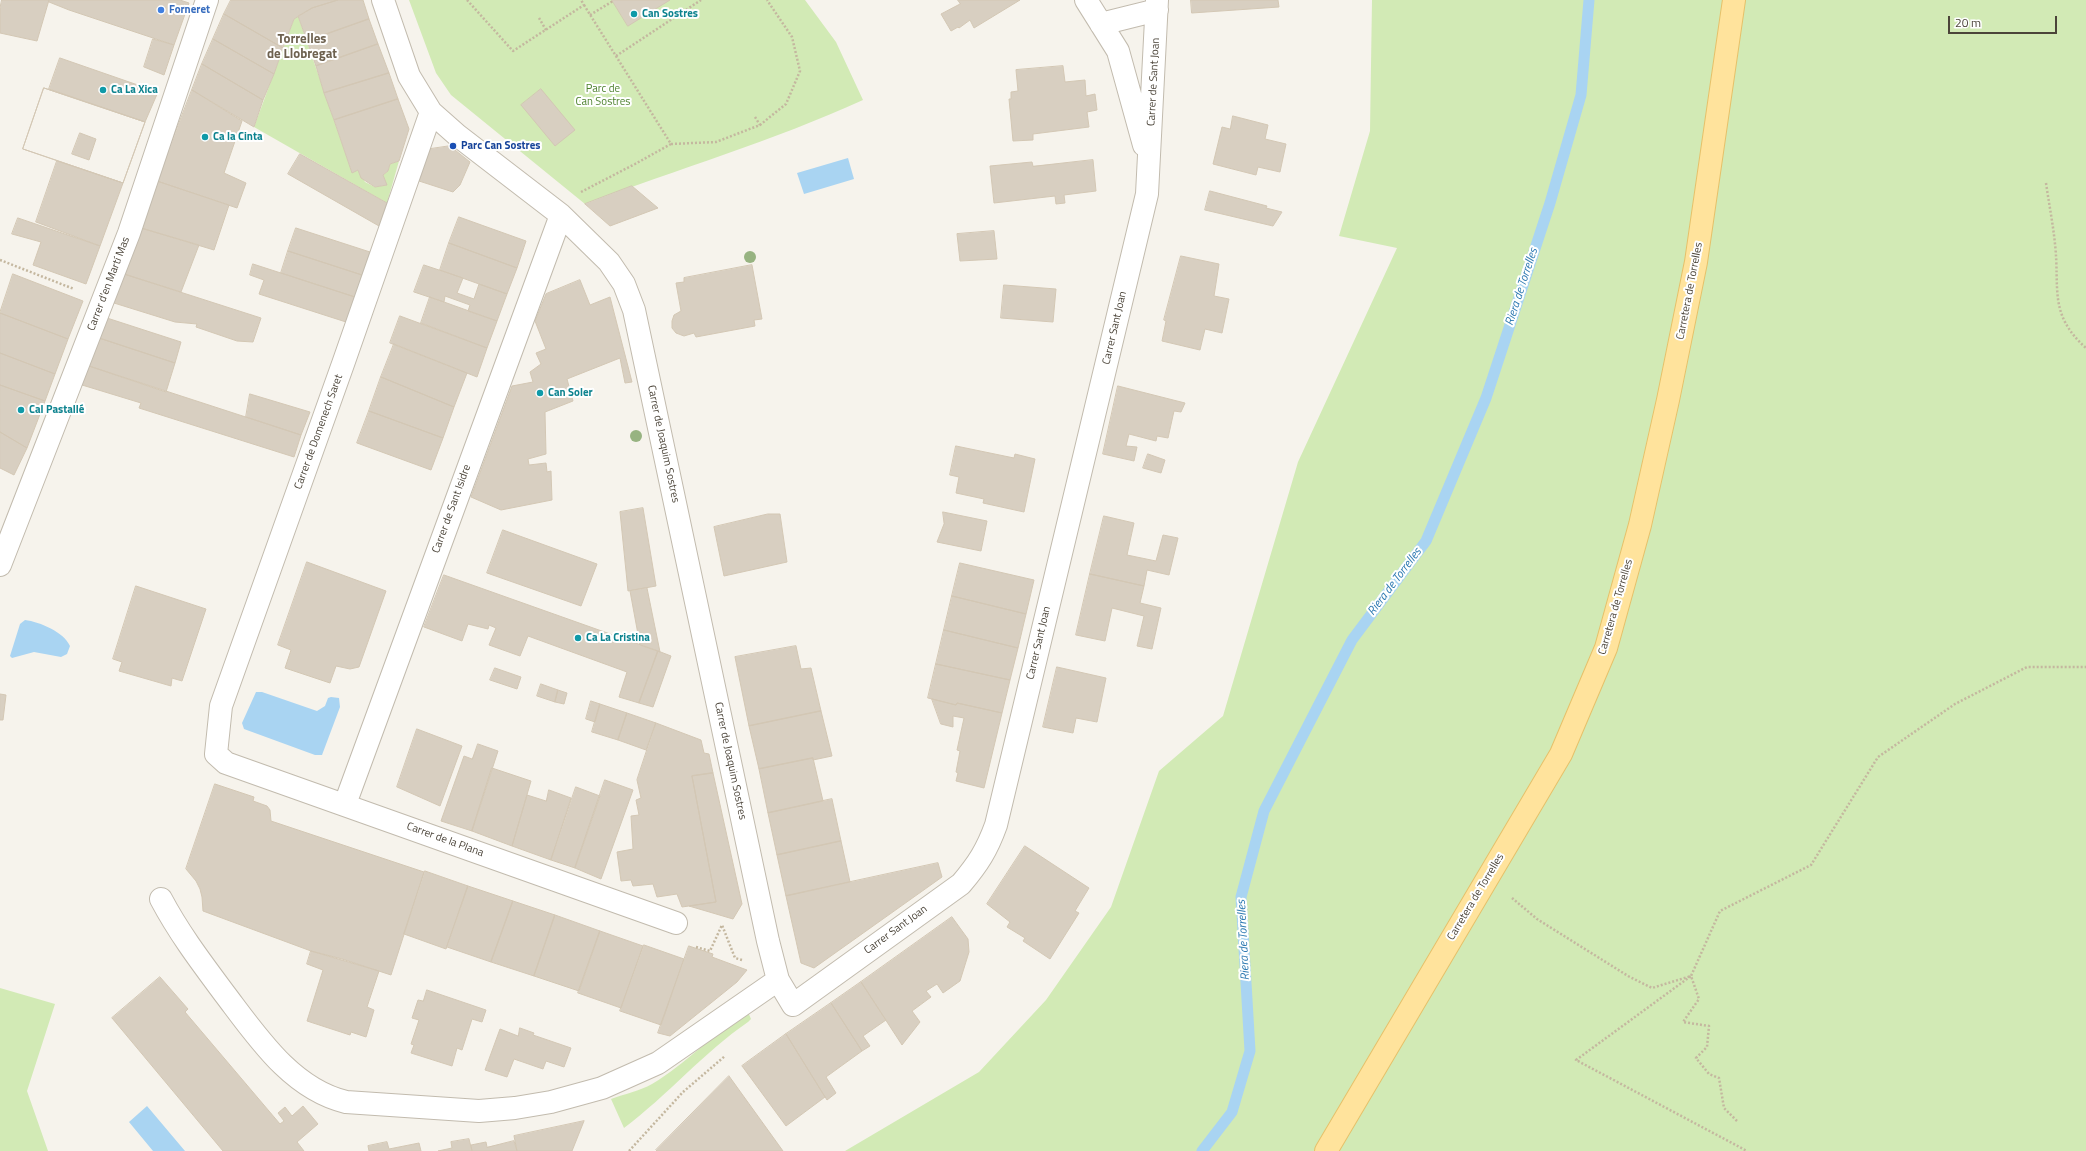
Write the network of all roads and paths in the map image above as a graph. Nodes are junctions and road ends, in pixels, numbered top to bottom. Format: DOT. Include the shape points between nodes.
graph roads {
  1 [pos="206,0"];
  2 [pos="383,0"];
  3 [pos="467,0"];
  4 [pos="581,0"];
  5 [pos="701,0"];
  6 [pos="766,0"];
  7 [pos="1086,0"];
  8 [pos="1734,0"];
  9 [pos="613,1"];
  10 [pos="584,5"];
  11 [pos="1157,5"];
  12 [pos="590,14"];
  13 [pos="539,18"];
  14 [pos="1101,24"];
  15 [pos="546,30"];
  16 [pos="616,56"];
  17 [pos="431,112"];
  18 [pos="755,117"];
  19 [pos="760,125"];
  20 [pos="672,144"];
  21 [pos="1149,163"];
  22 [pos="2046,184"];
  23 [pos="587,188"];
  24 [pos="561,215"];
  25 [pos="0,260"];
  26 [pos="103,300"];
  27 [pos="2086,348"];
  28 [pos="0,565"];
  29 [pos="2086,667"];
  30 [pos="216,754"];
  31 [pos="344,804"];
  32 [pos="1488,878"];
  33 [pos="161,899"];
  34 [pos="676,923"];
  35 [pos="743,953"];
  36 [pos="1691,976"];
  37 [pos="778,980"];
  38 [pos="727,1054"];
  39 [pos="1737,1122"];
  40 [pos="629,1151"];
  41 [pos="1326,1151"];
  42 [pos="1746,1151"];
  1 -- 26 [label="street, Carrer d'en Martí Mas" via="129,233"];
  2 -- 17 [label="street, Carrer de Joaquim Sostres" via="409,76"];
  3 -- 15 [label="path" via="513,51"];
  4 -- 10 [label="path"];
  5 -- 16 [label="path"];
  6 -- 19 [label="path" via="792,37 800,71 786,104"];
  7 -- 14 [label="street"];
  8 -- 32 [label="main road, Carretera de Torrelles" via="1696,262 1640,525 1608,640 1561,754"];
  9 -- 12 [label="path"];
  10 -- 12 [label="path"];
  10 -- 15 [label="path"];
  11 -- 14 [label="street"];
  11 -- 21 [label="street, Carrer de Sant Joan"];
  12 -- 16 [label="path"];
  13 -- 15 [label="path"];
  14 -- 21 [label="street" via="1118,51"];
  16 -- 20 [label="path"];
  17 -- 24 [label="street, Carrer de Joaquim Sostres"];
  17 -- 30 [label="street, Carrer de Domenech Saret" via="221,706"];
  18 -- 19 [label="path"];
  19 -- 20 [label="path" via="716,142"];
  20 -- 23 [label="path"];
  21 -- 37 [label="street, Carrer Sant Joan" via="1143,209 998,818 986,850 976,868 961,884 793,1005"];
  22 -- 27 [label="path" via="2055,245 2056,295 2063,320 2076,339"];
  24 -- 31 [label="street, Carrer de Sant Isidre"];
  24 -- 37 [label="street, Carrer de Joaquim Sostres" via="609,262 624,284 634,310"];
  25 -- 26 [label="path"];
  26 -- 28 [label="street, Carrer d'en Martí Mas"];
  29 -- 36 [label="path" via="2027,667 1955,704 1878,756 1811,866 1720,911"];
  30 -- 31 [label="street, Carrer de la Plana" via="226,763"];
  31 -- 34 [label="street, Carrer de la Plana"];
  32 -- 36 [label="path" via="1537,919 1628,976 1652,988"];
  32 -- 41 [label="main road, Carretera de Torrelles"];
  33 -- 37 [label="street" via="191,949 262,1044 300,1080 332,1099 346,1102 480,1110 551,1102 602,1088 658,1063"];
  34 -- 35 [label="path" via="686,943 710,951 722,925 735,958 744,960"];
  36 -- 39 [label="path" via="1699,1000 1683,1022 1708,1026 1707,1047 1696,1058 1709,1074 1719,1078 1724,1108"];
  36 -- 42 [label="path" via="1576,1060"];
  38 -- 40 [label="path" via="683,1092"];
}
